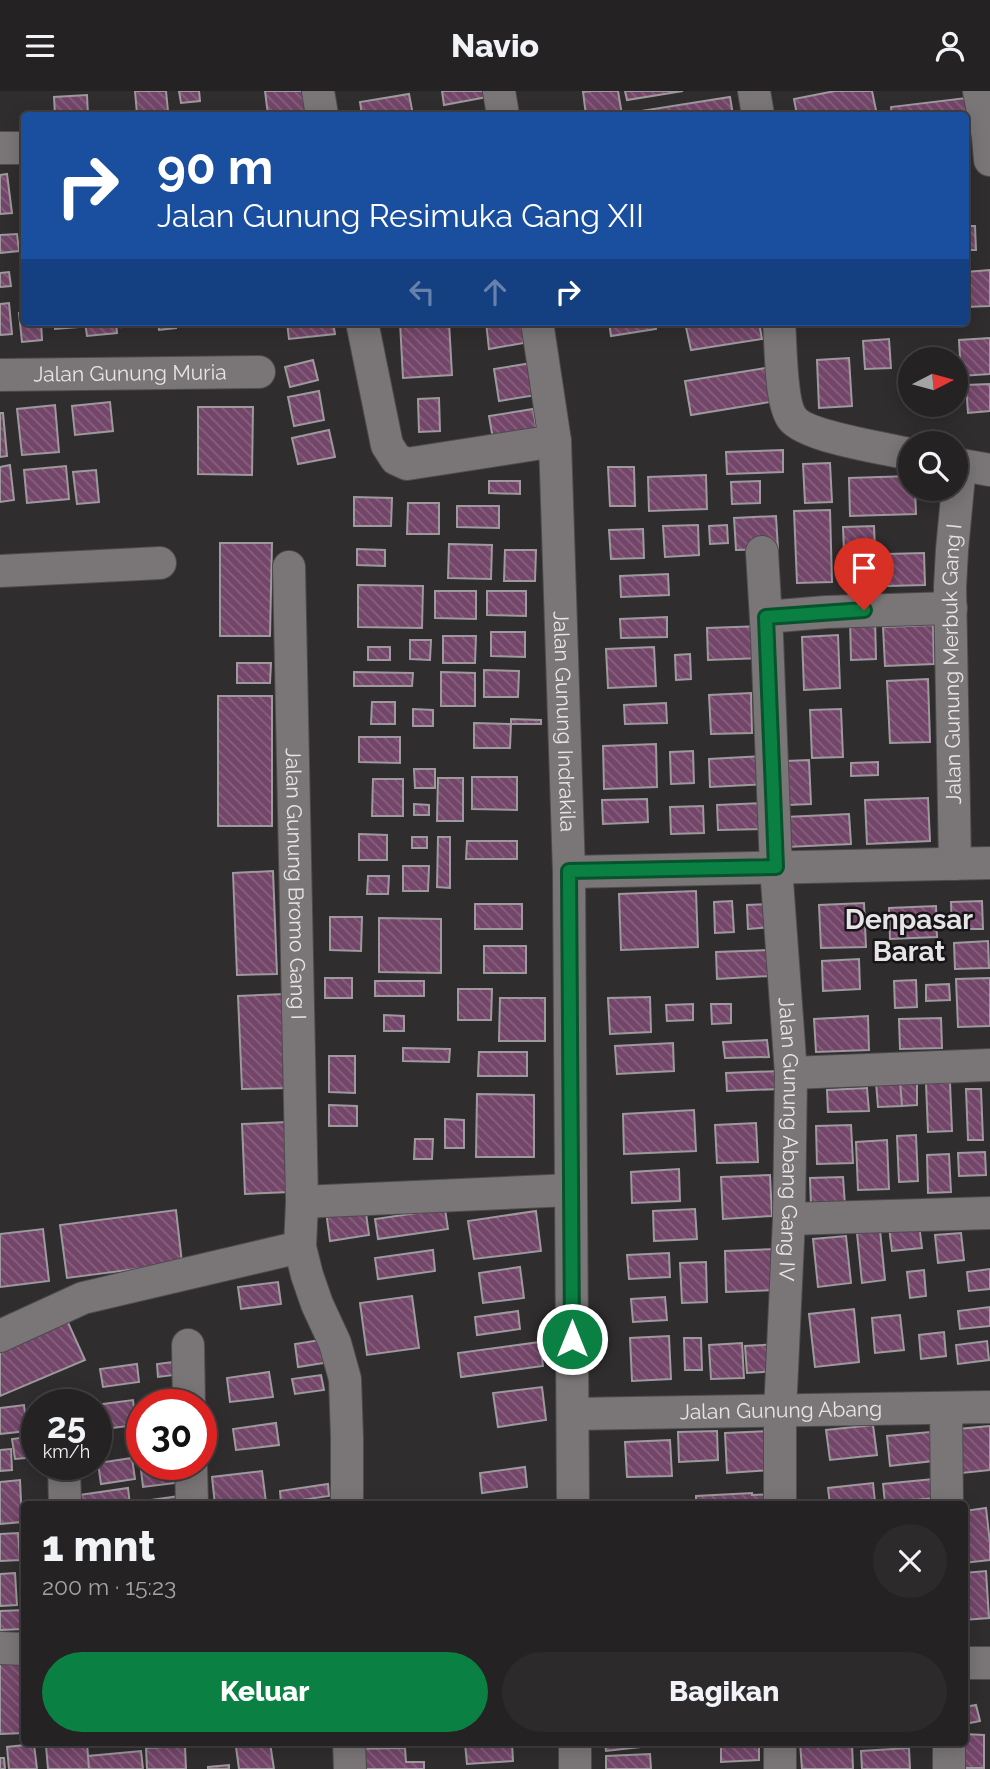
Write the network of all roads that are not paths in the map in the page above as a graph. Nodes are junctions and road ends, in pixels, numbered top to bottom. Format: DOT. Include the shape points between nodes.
graph roads {
  1 [pos="318,91"];
  2 [pos="499,91"];
  3 [pos="754,91"];
  4 [pos="979,91"];
  5 [pos="322,112"];
  6 [pos="502,112"];
  7 [pos="758,112"];
  8 [pos="0,148"];
  9 [pos="21,148"];
  10 [pos="990,160"];
  11 [pos="363,326"];
  12 [pos="538,326"];
  13 [pos="779,326"];
  14 [pos="259,372"];
  15 [pos="0,375"];
  16 [pos="555,441"];
  17 [pos="898,451"];
  18 [pos="969,466"];
  19 [pos="762,552"];
  20 [pos="160,563"];
  21 [pos="289,567"];
  22 [pos="0,571"];
  23 [pos="951,608"];
  24 [pos="766,617"];
  25 [pos="990,863"];
  26 [pos="955,864"];
  27 [pos="776,867"];
  28 [pos="569,871"];
  29 [pos="990,1065"];
  30 [pos="791,1073"];
  31 [pos="571,1190"];
  32 [pos="302,1202"];
  33 [pos="990,1213"];
  34 [pos="789,1219"];
  35 [pos="300,1247"];
  36 [pos="0,1336"];
  37 [pos="188,1345"];
  38 [pos="189,1389"];
  39 [pos="990,1407"];
  40 [pos="946,1408"];
  41 [pos="780,1412"];
  42 [pos="573,1414"];
  43 [pos="64,1480"];
  44 [pos="191,1480"];
  45 [pos="65,1501"];
  46 [pos="192,1501"];
  47 [pos="347,1501"];
  48 [pos="573,1501"];
  49 [pos="780,1501"];
  50 [pos="947,1501"];
  51 [pos="0,1648"];
  52 [pos="21,1649"];
  53 [pos="968,1663"];
  54 [pos="990,1663"];
  55 [pos="349,1746"];
  56 [pos="575,1746"];
  57 [pos="780,1746"];
  58 [pos="949,1746"];
  59 [pos="350,1769"];
  60 [pos="575,1769"];
  61 [pos="780,1769"];
  62 [pos="948,1769"];
  1 -- 5 [label="street"];
  2 -- 6 [label="street"];
  3 -- 7 [label="street"];
  4 -- 10 [label="street"];
  8 -- 9 [label="street"];
  11 -- 16 [label="street" via="387,445 396,459 407,464"];
  12 -- 16 [label="street, Jalan Gunung Indrakila"];
  13 -- 17 [label="street" via="785,402 793,420 809,430"];
  14 -- 15 [label="street, Jalan Gunung Muria"];
  16 -- 28 [label="street, Jalan Gunung Indrakila"];
  18 -- 23 [label="street, Jalan Gunung Merbuk Gang I" via="952,551"];
  19 -- 24 [label="street, Jalan Gunung Abang Gang IV"];
  20 -- 22 [label="street"];
  21 -- 32 [label="street, Jalan Gunung Bromo Gang I"];
  23 -- 24 [label="street"];
  23 -- 26 [label="street, Jalan Gunung Merbuk Gang I"];
  24 -- 27 [label="street, Jalan Gunung Abang Gang IV"];
  25 -- 26 [label="street"];
  26 -- 27 [label="street"];
  27 -- 28 [label="street"];
  27 -- 30 [label="street, Jalan Gunung Abang Gang IV"];
  28 -- 31 [label="street, Jalan Gunung Indrakila"];
  29 -- 30 [label="street"];
  30 -- 34 [label="street, Jalan Gunung Abang Gang IV"];
  31 -- 32 [label="street"];
  31 -- 42 [label="street, Jalan Gunung Indrakila"];
  32 -- 35 [label="street, Jalan Gunung Bromo Gang I"];
  33 -- 34 [label="street"];
  34 -- 41 [label="street, Jalan Gunung Abang Gang IV"];
  35 -- 36 [label="street" via="83,1298"];
  35 -- 47 [label="street, Jalan Gunung Bromo Gang I" via="345,1379"];
  37 -- 38 [label="street"];
  39 -- 40 [label="street, Jalan Gunung Abang"];
  40 -- 41 [label="street, Jalan Gunung Abang"];
  40 -- 50 [label="street"];
  41 -- 42 [label="street, Jalan Gunung Abang"];
  41 -- 49 [label="street, Jalan Gunung Abang Gang IV"];
  42 -- 48 [label="street, Jalan Gunung Indrakila"];
  43 -- 45 [label="street"];
  44 -- 46 [label="street"];
  51 -- 52 [label="street"];
  53 -- 54 [label="street"];
  55 -- 59 [label="street"];
  56 -- 60 [label="street"];
  57 -- 61 [label="street"];
  58 -- 62 [label="street"];
}
